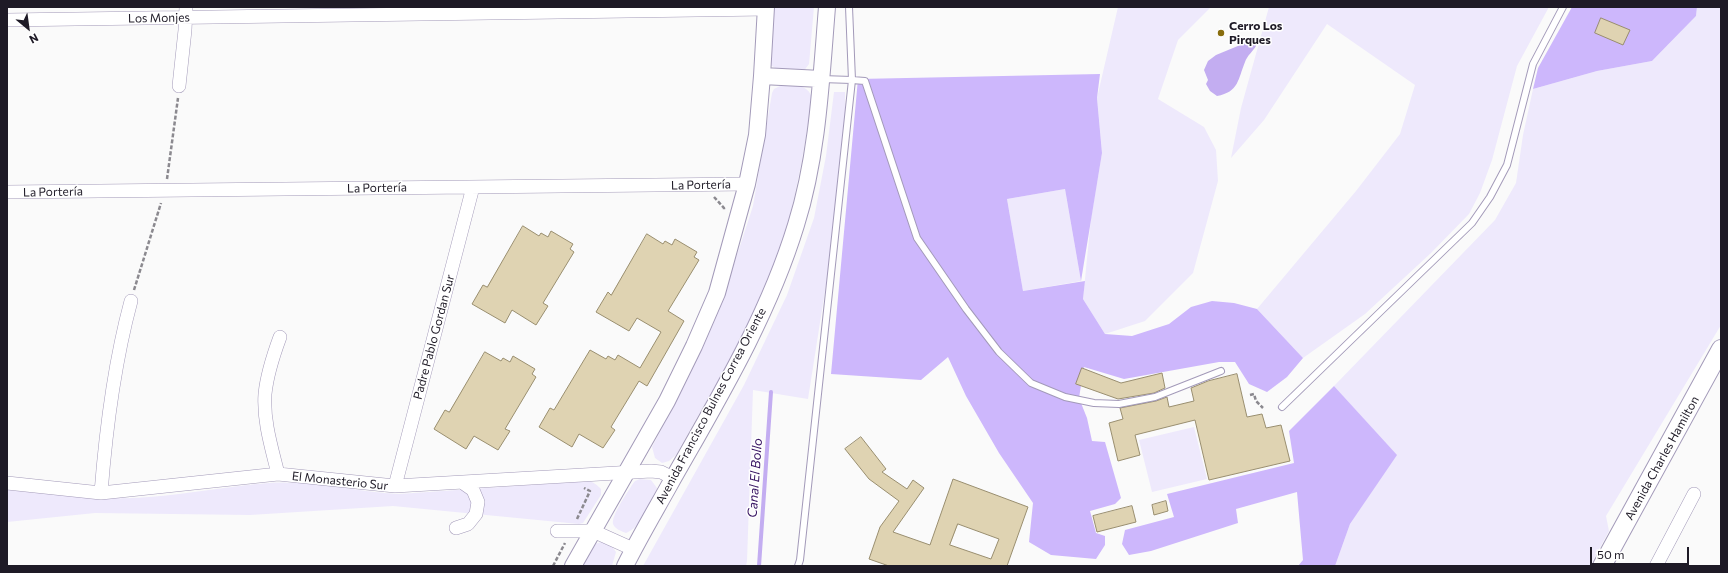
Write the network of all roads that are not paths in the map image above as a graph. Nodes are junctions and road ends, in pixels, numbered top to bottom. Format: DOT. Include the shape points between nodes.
graph roads {
  1 [pos="827,7"];
  2 [pos="849,7"];
  3 [pos="1563,7"];
  4 [pos="766,8"];
  5 [pos="485,10"];
  6 [pos="315,11"];
  7 [pos="186,12"];
  8 [pos="44,13"];
  9 [pos="7,20"];
  10 [pos="762,76"];
  11 [pos="821,79"];
  12 [pos="852,80"];
  13 [pos="179,86"];
  14 [pos="747,184"];
  15 [pos="472,187"];
  16 [pos="7,192"];
  17 [pos="131,301"];
  18 [pos="280,337"];
  19 [pos="1721,349"];
  20 [pos="1221,371"];
  21 [pos="1282,407"];
  22 [pos="628,472"];
  23 [pos="278,474"];
  24 [pos="673,478"];
  25 [pos="7,483"];
  26 [pos="463,483"];
  27 [pos="395,486"];
  28 [pos="101,493"];
  29 [pos="1694,494"];
  30 [pos="456,528"];
  31 [pos="557,531"];
  32 [pos="593,531"];
  33 [pos="633,549"];
  34 [pos="573,566"];
  35 [pos="625,566"];
  36 [pos="798,566"];
  37 [pos="1602,566"];
  38 [pos="1656,566"];
  1 -- 11 [label="street, Avenida Francisco Bulnes Correa Oriente"];
  2 -- 12 [label="lane"];
  3 -- 21 [label="lane" via="1533,64 1506,164 1490,197 1466,228"];
  4 -- 5 [label="street, Los Monjes"];
  4 -- 10 [label="street"];
  5 -- 6 [label="street, Los Monjes"];
  6 -- 7 [label="street, Los Monjes"];
  7 -- 8 [label="street, Los Monjes"];
  7 -- 13 [label="street"];
  8 -- 9 [label="street, Los Monjes"];
  10 -- 11 [label="street"];
  10 -- 14 [label="street" via="757,135"];
  11 -- 12 [label="lane"];
  11 -- 24 [label="street, Avenida Francisco Bulnes Correa Oriente" via="818,119 808,180 784,260 767,303 739,360"];
  12 -- 20 [label="lane" via="865,81 917,238 999,352 1031,383 1065,397 1094,403 1119,404 1155,397"];
  12 -- 36 [label="lane"];
  14 -- 15 [label="street, La Portería"];
  14 -- 22 [label="street" via="717,293 674,387"];
  15 -- 16 [label="street, La Portería"];
  15 -- 27 [label="street, Padre Pablo Gordan Sur"];
  17 -- 28 [label="street" via="121,336 113,382"];
  18 -- 23 [label="street" via="270,364 265,395 265,415"];
  19 -- 37 [label="main road, Avenida Charles Hamilton"];
  22 -- 24 [label="street, El Monasterio Sur" via="661,472"];
  22 -- 26 [label="street, El Monasterio Sur"];
  22 -- 32 [label="street"];
  23 -- 27 [label="street, El Monasterio Sur"];
  23 -- 28 [label="street, El Monasterio Sur"];
  24 -- 33 [label="street, Avenida Francisco Bulnes Correa Oriente"];
  25 -- 28 [label="street, El Monasterio Sur"];
  26 -- 27 [label="street, El Monasterio Sur"];
  26 -- 30 [label="street" via="473,490 478,502 476,514 468,524"];
  29 -- 38 [label="street"];
  31 -- 32 [label="street"];
  32 -- 33 [label="street"];
  32 -- 34 [label="street"];
  33 -- 35 [label="street, Avenida Francisco Bulnes Correa Oriente"];
}
